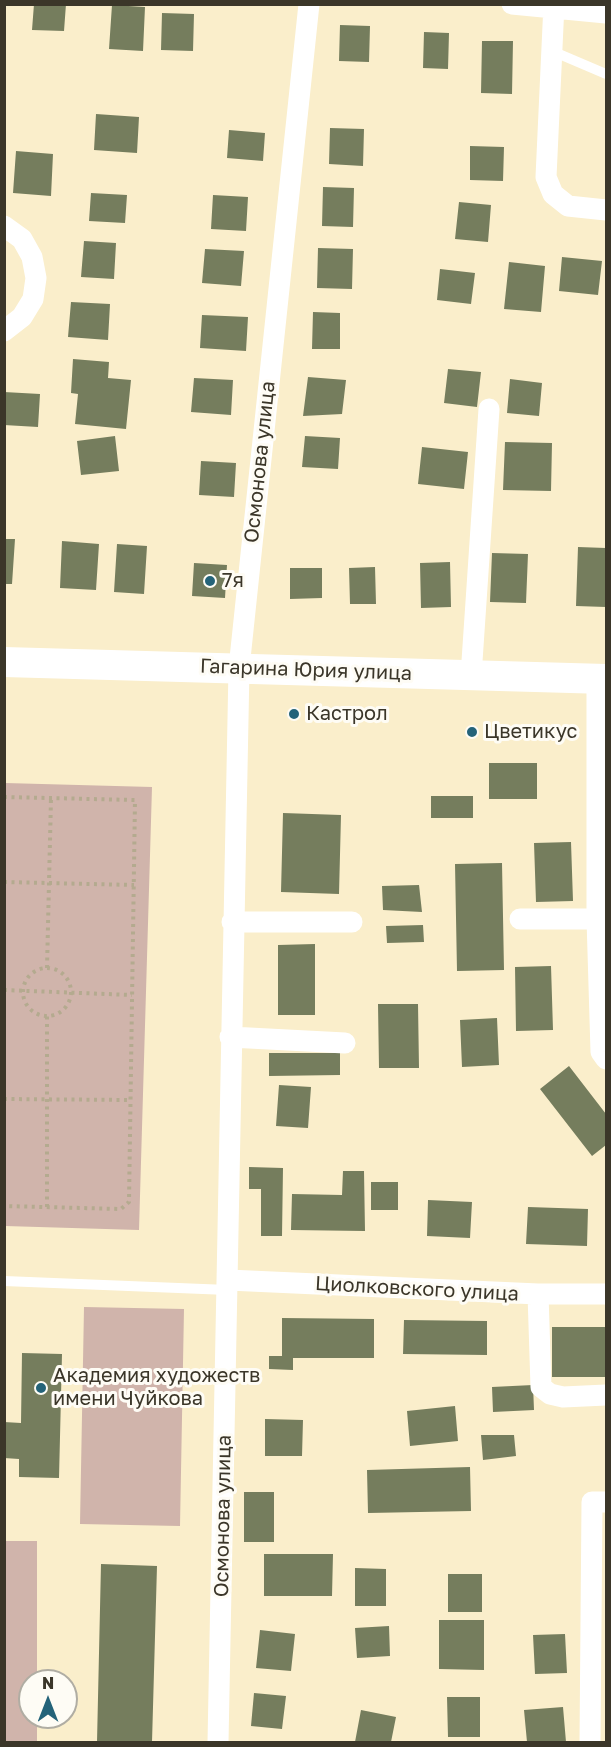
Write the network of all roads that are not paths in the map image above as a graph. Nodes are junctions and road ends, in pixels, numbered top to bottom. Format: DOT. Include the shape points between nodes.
graph roads {
  1 [pos="309,4"];
  2 [pos="512,4"];
  3 [pos="554,6"];
  4 [pos="606,13"];
  5 [pos="552,51"];
  6 [pos="606,74"];
  7 [pos="606,210"];
  8 [pos="4,226"];
  9 [pos="4,331"];
  10 [pos="489,408"];
  11 [pos="4,662"];
  12 [pos="239,668"];
  13 [pos="471,676"];
  14 [pos="602,679"];
  15 [pos="602,829"];
  16 [pos="520,919"];
  17 [pos="597,919"];
  18 [pos="232,922"];
  19 [pos="352,922"];
  20 [pos="230,1037"];
  21 [pos="345,1043"];
  22 [pos="606,1059"];
  23 [pos="4,1281"];
  24 [pos="228,1285"];
  25 [pos="538,1294"];
  26 [pos="606,1294"];
  27 [pos="606,1395"];
  28 [pos="606,1502"];
  29 [pos="218,1743"];
  30 [pos="590,1743"];
  1 -- 12 [label="street, Осмонова улица"];
  2 -- 3 [label="street"];
  3 -- 4 [label="street"];
  3 -- 5 [label="street"];
  5 -- 6 [label="lane"];
  5 -- 7 [label="street" via="546,177 553,194 568,206"];
  8 -- 9 [label="street" via="22,239 32,257 36,278 33,299 22,317"];
  10 -- 13 [label="street"];
  11 -- 12 [label="main road, Гагарина Юрия улица"];
  12 -- 13 [label="main road, Гагарина Юрия улица"];
  12 -- 18 [label="street, Осмонова улица"];
  13 -- 14 [label="main road, Гагарина Юрия улица"];
  14 -- 15 [label="street"];
  15 -- 17 [label="street"];
  16 -- 17 [label="street"];
  17 -- 22 [label="street" via="601,1052"];
  18 -- 19 [label="street"];
  18 -- 20 [label="street, Осмонова улица"];
  20 -- 21 [label="street"];
  20 -- 24 [label="street, Осмонова улица"];
  23 -- 24 [label="lane"];
  24 -- 25 [label="street, Циолковского улица"];
  24 -- 29 [label="street, Осмонова улица"];
  25 -- 26 [label="street, Циолковского улица"];
  25 -- 27 [label="street" via="541,1387 563,1397"];
  28 -- 30 [label="street" via="592,1502"];
}
